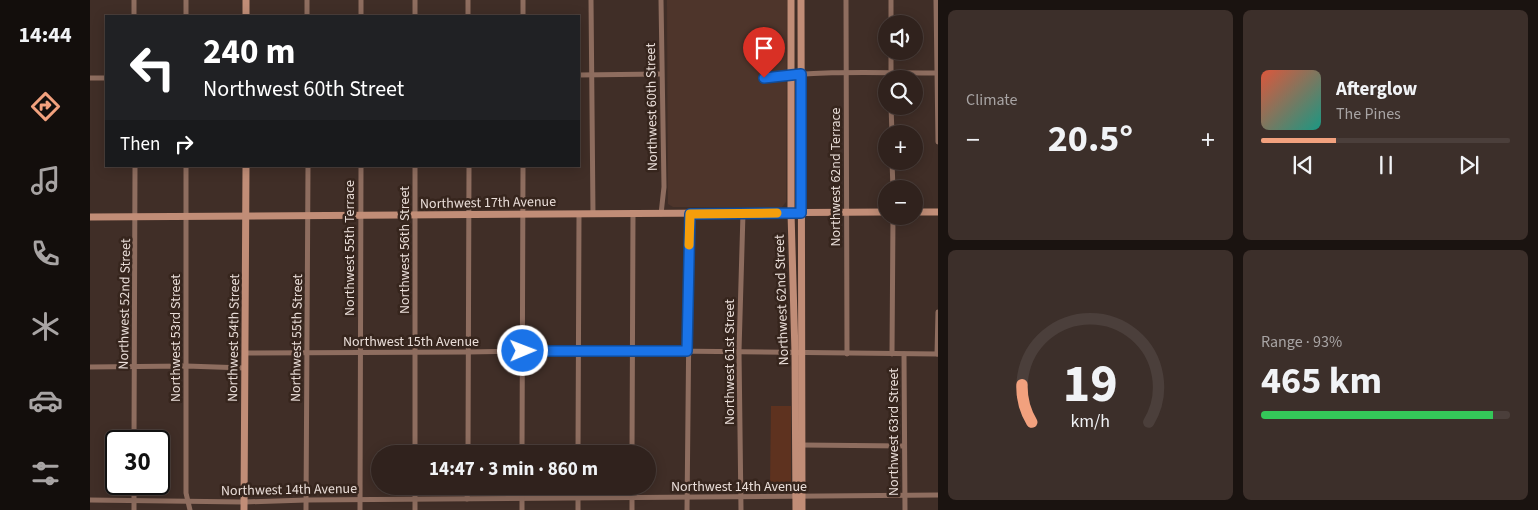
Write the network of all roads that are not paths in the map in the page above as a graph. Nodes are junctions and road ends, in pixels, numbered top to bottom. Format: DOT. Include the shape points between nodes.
graph roads {
  1 [pos="134,0"];
  2 [pos="186,0"];
  3 [pos="246,0"];
  4 [pos="307,0"];
  5 [pos="361,0"];
  6 [pos="415,0"];
  7 [pos="468,0"];
  8 [pos="523,0"];
  9 [pos="591,0"];
  10 [pos="661,0"];
  11 [pos="791,0"];
  12 [pos="801,0"];
  13 [pos="846,0"];
  14 [pos="891,0"];
  15 [pos="936,0"];
  16 [pos="134,15"];
  17 [pos="186,15"];
  18 [pos="246,15"];
  19 [pos="307,15"];
  20 [pos="361,15"];
  21 [pos="415,15"];
  22 [pos="468,15"];
  23 [pos="523,15"];
  24 [pos="891,15"];
  25 [pos="846,72"];
  26 [pos="938,73"];
  27 [pos="661,74"];
  28 [pos="791,74"];
  29 [pos="801,74"];
  30 [pos="923,74"];
  31 [pos="580,75"];
  32 [pos="592,75"];
  33 [pos="878,75"];
  34 [pos="90,78"];
  35 [pos="105,78"];
  36 [pos="764,78"];
  37 [pos="938,142"];
  38 [pos="135,167"];
  39 [pos="186,167"];
  40 [pos="246,167"];
  41 [pos="308,167"];
  42 [pos="361,167"];
  43 [pos="415,167"];
  44 [pos="469,167"];
  45 [pos="523,167"];
  46 [pos="878,212"];
  47 [pos="923,212"];
  48 [pos="938,212"];
  49 [pos="743,213"];
  50 [pos="791,213"];
  51 [pos="801,213"];
  52 [pos="846,213"];
  53 [pos="523,214"];
  54 [pos="579,214"];
  55 [pos="593,214"];
  56 [pos="632,214"];
  57 [pos="661,214"];
  58 [pos="690,214"];
  59 [pos="469,215"];
  60 [pos="309,216"];
  61 [pos="361,216"];
  62 [pos="415,216"];
  63 [pos="90,217"];
  64 [pos="136,217"];
  65 [pos="187,217"];
  66 [pos="246,217"];
  67 [pos="893,225"];
  68 [pos="938,312"];
  69 [pos="578,350"];
  70 [pos="523,351"];
  71 [pos="633,351"];
  72 [pos="687,351"];
  73 [pos="245,352"];
  74 [pos="306,352"];
  75 [pos="360,352"];
  76 [pos="414,352"];
  77 [pos="468,352"];
  78 [pos="739,352"];
  79 [pos="799,353"];
  80 [pos="847,354"];
  81 [pos="892,354"];
  82 [pos="904,354"];
  83 [pos="938,354"];
  84 [pos="134,366"];
  85 [pos="186,366"];
  86 [pos="90,368"];
  87 [pos="245,368"];
  88 [pos="134,430"];
  89 [pos="415,445"];
  90 [pos="468,445"];
  91 [pos="522,445"];
  92 [pos="578,445"];
  93 [pos="632,445"];
  94 [pos="802,445"];
  95 [pos="904,446"];
  96 [pos="134,495"];
  97 [pos="415,495"];
  98 [pos="467,495"];
  99 [pos="905,495"];
  100 [pos="938,495"];
  101 [pos="741,496"];
  102 [pos="799,496"];
  103 [pos="686,497"];
  104 [pos="522,498"];
  105 [pos="578,498"];
  106 [pos="632,498"];
  107 [pos="360,499"];
  108 [pos="415,499"];
  109 [pos="467,499"];
  110 [pos="90,500"];
  111 [pos="134,500"];
  112 [pos="306,500"];
  113 [pos="189,501"];
  114 [pos="244,502"];
  115 [pos="134,510"];
  116 [pos="190,510"];
  117 [pos="244,510"];
  118 [pos="306,510"];
  119 [pos="360,510"];
  120 [pos="415,510"];
  121 [pos="522,510"];
  122 [pos="578,510"];
  123 [pos="632,510"];
  124 [pos="686,510"];
  125 [pos="741,510"];
  126 [pos="796,510"];
  127 [pos="802,510"];
  128 [pos="905,510"];
  1 -- 16 [label="street"];
  2 -- 17 [label="street"];
  3 -- 18 [label="main road"];
  4 -- 19 [label="street"];
  5 -- 20 [label="street"];
  6 -- 21 [label="street"];
  7 -- 22 [label="street"];
  8 -- 23 [label="street"];
  9 -- 32 [label="street"];
  10 -- 27 [label="street, Northwest 60th Street"];
  11 -- 28 [label="main road, Northwest 62nd Street"];
  12 -- 29 [label="main road, Northwest 62nd Street"];
  13 -- 25 [label="street, Northwest 62nd Terrace"];
  14 -- 24 [label="street"];
  15 -- 26 [label="street"];
  25 -- 29 [label="street"];
  25 -- 33 [label="street"];
  25 -- 52 [label="street, Northwest 62nd Terrace"];
  26 -- 30 [label="street"];
  26 -- 37 [label="street"];
  27 -- 32 [label="street"];
  27 -- 57 [label="street, Northwest 60th Street" via="664,187"];
  28 -- 29 [label="street"];
  28 -- 36 [label="street"];
  28 -- 50 [label="main road, Northwest 62nd Street"];
  29 -- 51 [label="main road, Northwest 62nd Street"];
  31 -- 32 [label="street"];
  32 -- 55 [label="street"];
  34 -- 35 [label="street"];
  38 -- 64 [label="street, Northwest 52nd Street"];
  39 -- 65 [label="street, Northwest 53rd Street"];
  40 -- 66 [label="main road, Northwest 54th Street"];
  41 -- 60 [label="street, Northwest 55th Street"];
  42 -- 61 [label="street, Northwest 55th Terrace"];
  43 -- 62 [label="street, Northwest 56th Street"];
  44 -- 59 [label="street"];
  45 -- 53 [label="street"];
  46 -- 52 [label="main road, Northwest 17th Avenue"];
  47 -- 48 [label="main road"];
  49 -- 50 [label="main road, Northwest 17th Avenue"];
  49 -- 58 [label="main road, Northwest 17th Avenue"];
  49 -- 78 [label="street, Northwest 61st Street"];
  50 -- 51 [label="main road, Northwest 17th Avenue"];
  50 -- 79 [label="main road, Northwest 62nd Street"];
  51 -- 52 [label="main road, Northwest 17th Avenue"];
  51 -- 79 [label="main road, Northwest 62nd Street"];
  52 -- 80 [label="street, Northwest 62nd Terrace"];
  53 -- 54 [label="main road, Northwest 17th Avenue"];
  53 -- 59 [label="main road, Northwest 17th Avenue"];
  53 -- 70 [label="street"];
  54 -- 55 [label="main road, Northwest 17th Avenue"];
  54 -- 69 [label="street"];
  55 -- 56 [label="main road, Northwest 17th Avenue"];
  56 -- 57 [label="main road, Northwest 17th Avenue"];
  56 -- 71 [label="street"];
  57 -- 58 [label="main road, Northwest 17th Avenue"];
  58 -- 72 [label="street"];
  59 -- 62 [label="main road, Northwest 17th Avenue"];
  59 -- 77 [label="street"];
  60 -- 61 [label="main road, Northwest 17th Avenue"];
  60 -- 66 [label="main road, Northwest 17th Avenue"];
  60 -- 74 [label="street, Northwest 55th Street"];
  61 -- 62 [label="main road, Northwest 17th Avenue"];
  61 -- 75 [label="street, Northwest 55th Terrace"];
  62 -- 76 [label="street, Northwest 56th Street"];
  63 -- 64 [label="main road, Northwest 17th Avenue"];
  64 -- 65 [label="main road, Northwest 17th Avenue"];
  64 -- 84 [label="street, Northwest 52nd Street"];
  65 -- 66 [label="main road, Northwest 17th Avenue"];
  65 -- 85 [label="street, Northwest 53rd Street"];
  66 -- 73 [label="main road, Northwest 54th Street"];
  67 -- 81 [label="street, Northwest 63rd Street"];
  68 -- 83 [label="street"];
  69 -- 70 [label="street, Northwest 15th Avenue"];
  69 -- 71 [label="street, Northwest 15th Avenue"];
  69 -- 92 [label="street"];
  70 -- 77 [label="street, Northwest 15th Avenue"];
  70 -- 91 [label="street"];
  71 -- 72 [label="street, Northwest 15th Avenue"];
  71 -- 93 [label="street"];
  72 -- 78 [label="street, Northwest 15th Avenue"];
  72 -- 103 [label="street"];
  73 -- 74 [label="street, Northwest 15th Avenue"];
  73 -- 87 [label="main road, Northwest 54th Street"];
  74 -- 75 [label="street, Northwest 15th Avenue"];
  74 -- 112 [label="street, Northwest 55th Street"];
  75 -- 76 [label="street, Northwest 15th Avenue"];
  75 -- 107 [label="street, Northwest 55th Terrace"];
  76 -- 77 [label="street, Northwest 15th Avenue"];
  76 -- 89 [label="street, Northwest 56th Street"];
  77 -- 90 [label="street"];
  78 -- 79 [label="street, Northwest 15th Avenue"];
  78 -- 101 [label="street, Northwest 61st Street"];
  79 -- 80 [label="street, Northwest 15th Avenue"];
  79 -- 94 [label="main road, Northwest 62nd Street"];
  79 -- 102 [label="main road, Northwest 62nd Street"];
  80 -- 81 [label="street, Northwest 15th Avenue"];
  81 -- 82 [label="street, Northwest 15th Avenue"];
  82 -- 83 [label="street, Northwest 15th Avenue"];
  82 -- 95 [label="street, Northwest 63rd Street"];
  84 -- 85 [label="street"];
  84 -- 86 [label="street"];
  84 -- 88 [label="street, Northwest 52nd Street"];
  85 -- 87 [label="street"];
  85 -- 113 [label="street, Northwest 53rd Street" via="186,493"];
  87 -- 114 [label="main road, Northwest 54th Street"];
  94 -- 95 [label="street"];
  94 -- 102 [label="main road, Northwest 62nd Street"];
  95 -- 99 [label="street, Northwest 63rd Street"];
  96 -- 111 [label="street"];
  97 -- 108 [label="street"];
  98 -- 109 [label="street"];
  99 -- 100 [label="street, Northwest 14th Avenue"];
  99 -- 102 [label="street, Northwest 14th Avenue"];
  99 -- 128 [label="street, Northwest 63rd Street"];
  101 -- 102 [label="street, Northwest 14th Avenue"];
  101 -- 103 [label="street, Northwest 14th Avenue"];
  101 -- 125 [label="street, Northwest 61st Street"];
  102 -- 126 [label="main road, Northwest 62nd Street"];
  102 -- 127 [label="main road, Northwest 62nd Street"];
  103 -- 106 [label="street, Northwest 14th Avenue"];
  103 -- 124 [label="street"];
  104 -- 105 [label="street, Northwest 14th Avenue"];
  104 -- 109 [label="street, Northwest 14th Avenue"];
  104 -- 121 [label="street"];
  105 -- 106 [label="street, Northwest 14th Avenue"];
  105 -- 122 [label="street"];
  106 -- 123 [label="street"];
  107 -- 108 [label="street, Northwest 14th Avenue"];
  107 -- 112 [label="street, Northwest 14th Avenue"];
  107 -- 119 [label="street, Northwest 55th Terrace"];
  108 -- 109 [label="street, Northwest 14th Avenue"];
  108 -- 120 [label="street"];
  110 -- 111 [label="street, Northwest 14th Avenue"];
  111 -- 113 [label="street, Northwest 14th Avenue"];
  111 -- 115 [label="street"];
  112 -- 114 [label="street, Northwest 14th Avenue"];
  112 -- 118 [label="street, Northwest 55th Street"];
  113 -- 114 [label="street, Northwest 14th Avenue"];
  113 -- 116 [label="street, Northwest 53rd Street"];
  114 -- 117 [label="main road, Northwest 54th Street"];
}
